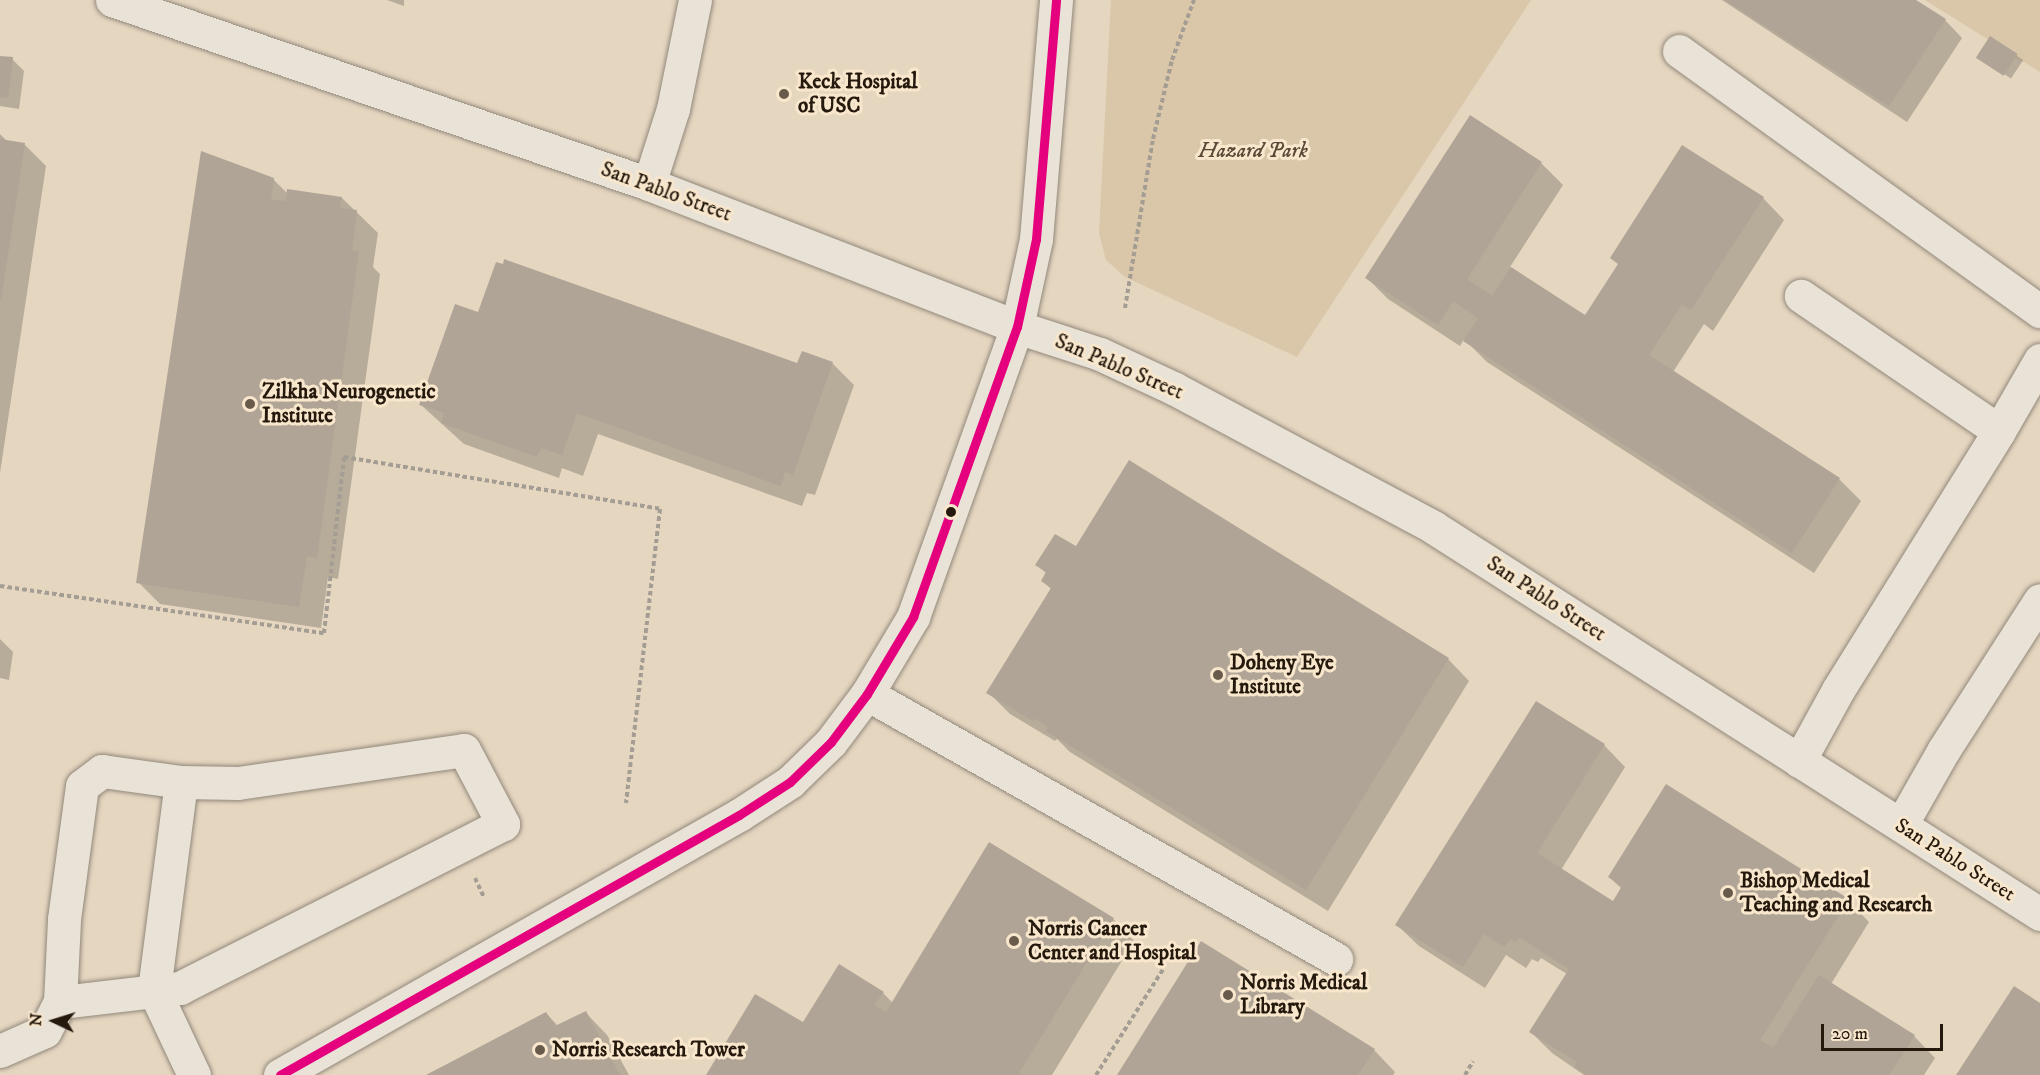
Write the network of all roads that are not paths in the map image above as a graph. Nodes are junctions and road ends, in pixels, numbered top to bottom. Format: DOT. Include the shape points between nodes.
graph roads {
  1 [pos="112,0"];
  2 [pos="695,0"];
  3 [pos="1056,0"];
  4 [pos="1679,51"];
  5 [pos="649,184"];
  6 [pos="1801,296"];
  7 [pos="2040,311"];
  8 [pos="1017,327"];
  9 [pos="2040,360"];
  10 [pos="1999,431"];
  11 [pos="2040,600"];
  12 [pos="867,694"];
  13 [pos="1799,761"];
  14 [pos="182,782"];
  15 [pos="1901,825"];
  16 [pos="2040,914"];
  17 [pos="1336,959"];
  18 [pos="154,990"];
  19 [pos="60,1002"];
  20 [pos="0,1051"];
  21 [pos="194,1075"];
  22 [pos="280,1075"];
  1 -- 5 [label="street, San Pablo Street"];
  2 -- 5 [label="street" via="673,109"];
  3 -- 8 [label="street" via="1036,240"];
  4 -- 7 [label="street"];
  5 -- 8 [label="street, San Pablo Street"];
  6 -- 10 [label="street"];
  8 -- 12 [label="street" via="913,617"];
  8 -- 13 [label="street, San Pablo Street" via="1100,354 1175,389 1433,527"];
  9 -- 10 [label="street"];
  10 -- 13 [label="street" via="1838,690"];
  11 -- 15 [label="street" via="1943,751"];
  12 -- 17 [label="street"];
  12 -- 22 [label="street" via="831,742 790,782"];
  13 -- 15 [label="street, San Pablo Street"];
  14 -- 18 [label="street"];
  14 -- 18 [label="street" via="238,783 464,750 503,824 180,988"];
  14 -- 19 [label="street" via="102,771 82,786 64,919"];
  15 -- 16 [label="street, San Pablo Street"];
  18 -- 19 [label="street"];
  18 -- 21 [label="street"];
  19 -- 20 [label="street" via="45,1031"];
}
